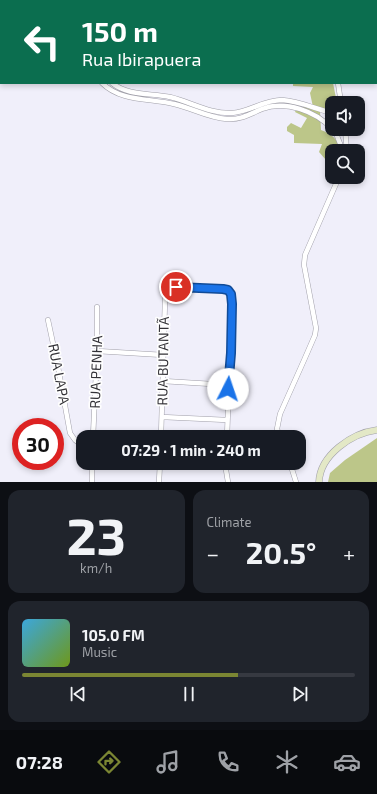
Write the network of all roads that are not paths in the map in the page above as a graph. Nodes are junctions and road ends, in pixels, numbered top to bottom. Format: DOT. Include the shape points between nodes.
graph roads {
  1 [pos="103,84"];
  2 [pos="113,84"];
  3 [pos="338,84"];
  4 [pos="340,96"];
  5 [pos="325,111"];
  6 [pos="325,121"];
  7 [pos="336,184"];
  8 [pos="97,307"];
  9 [pos="48,320"];
  10 [pos="97,351"];
  11 [pos="163,355"];
  12 [pos="163,381"];
  13 [pos="228,385"];
  14 [pos="162,417"];
  15 [pos="227,420"];
  16 [pos="93,430"];
  17 [pos="161,430"];
  18 [pos="227,430"];
  19 [pos="277,430"];
  20 [pos="377,430"];
  21 [pos="76,441"];
  22 [pos="92,470"];
  23 [pos="160,470"];
  24 [pos="226,470"];
  25 [pos="292,470"];
  26 [pos="92,482"];
  27 [pos="159,482"];
  28 [pos="228,482"];
  29 [pos="296,482"];
  30 [pos="319,482"];
  1 -- 6 [label="street" via="128,97 167,102 218,118 237,119 269,107 282,106 299,109"];
  2 -- 5 [label="street" via="132,92 166,96 219,112 243,111 280,100"];
  3 -- 4 [label="street"];
  7 -- 19 [label="street" via="305,255 304,265 315,320 315,335 280,414"];
  8 -- 10 [label="street, RUA PENHA"];
  9 -- 21 [label="street, RUA LAPA" via="70,433"];
  10 -- 11 [label="street"];
  10 -- 16 [label="street, RUA PENHA"];
  11 -- 12 [label="street, RUA BUTANTÃ"];
  11 -- 13 [label="street, RUA BUTANTÃ" via="165,300 171,288 228,290 232,304"];
  12 -- 13 [label="street"];
  12 -- 14 [label="street, RUA BUTANTÃ"];
  13 -- 15 [label="street"];
  14 -- 15 [label="street"];
  14 -- 17 [label="street, RUA BUTANTÃ"];
  15 -- 18 [label="street"];
  20 -- 30 [label="main road" via="356,436 331,455 320,472"];
  22 -- 26 [label="street"];
  23 -- 27 [label="street"];
  24 -- 28 [label="street"];
  25 -- 29 [label="street"];
}
